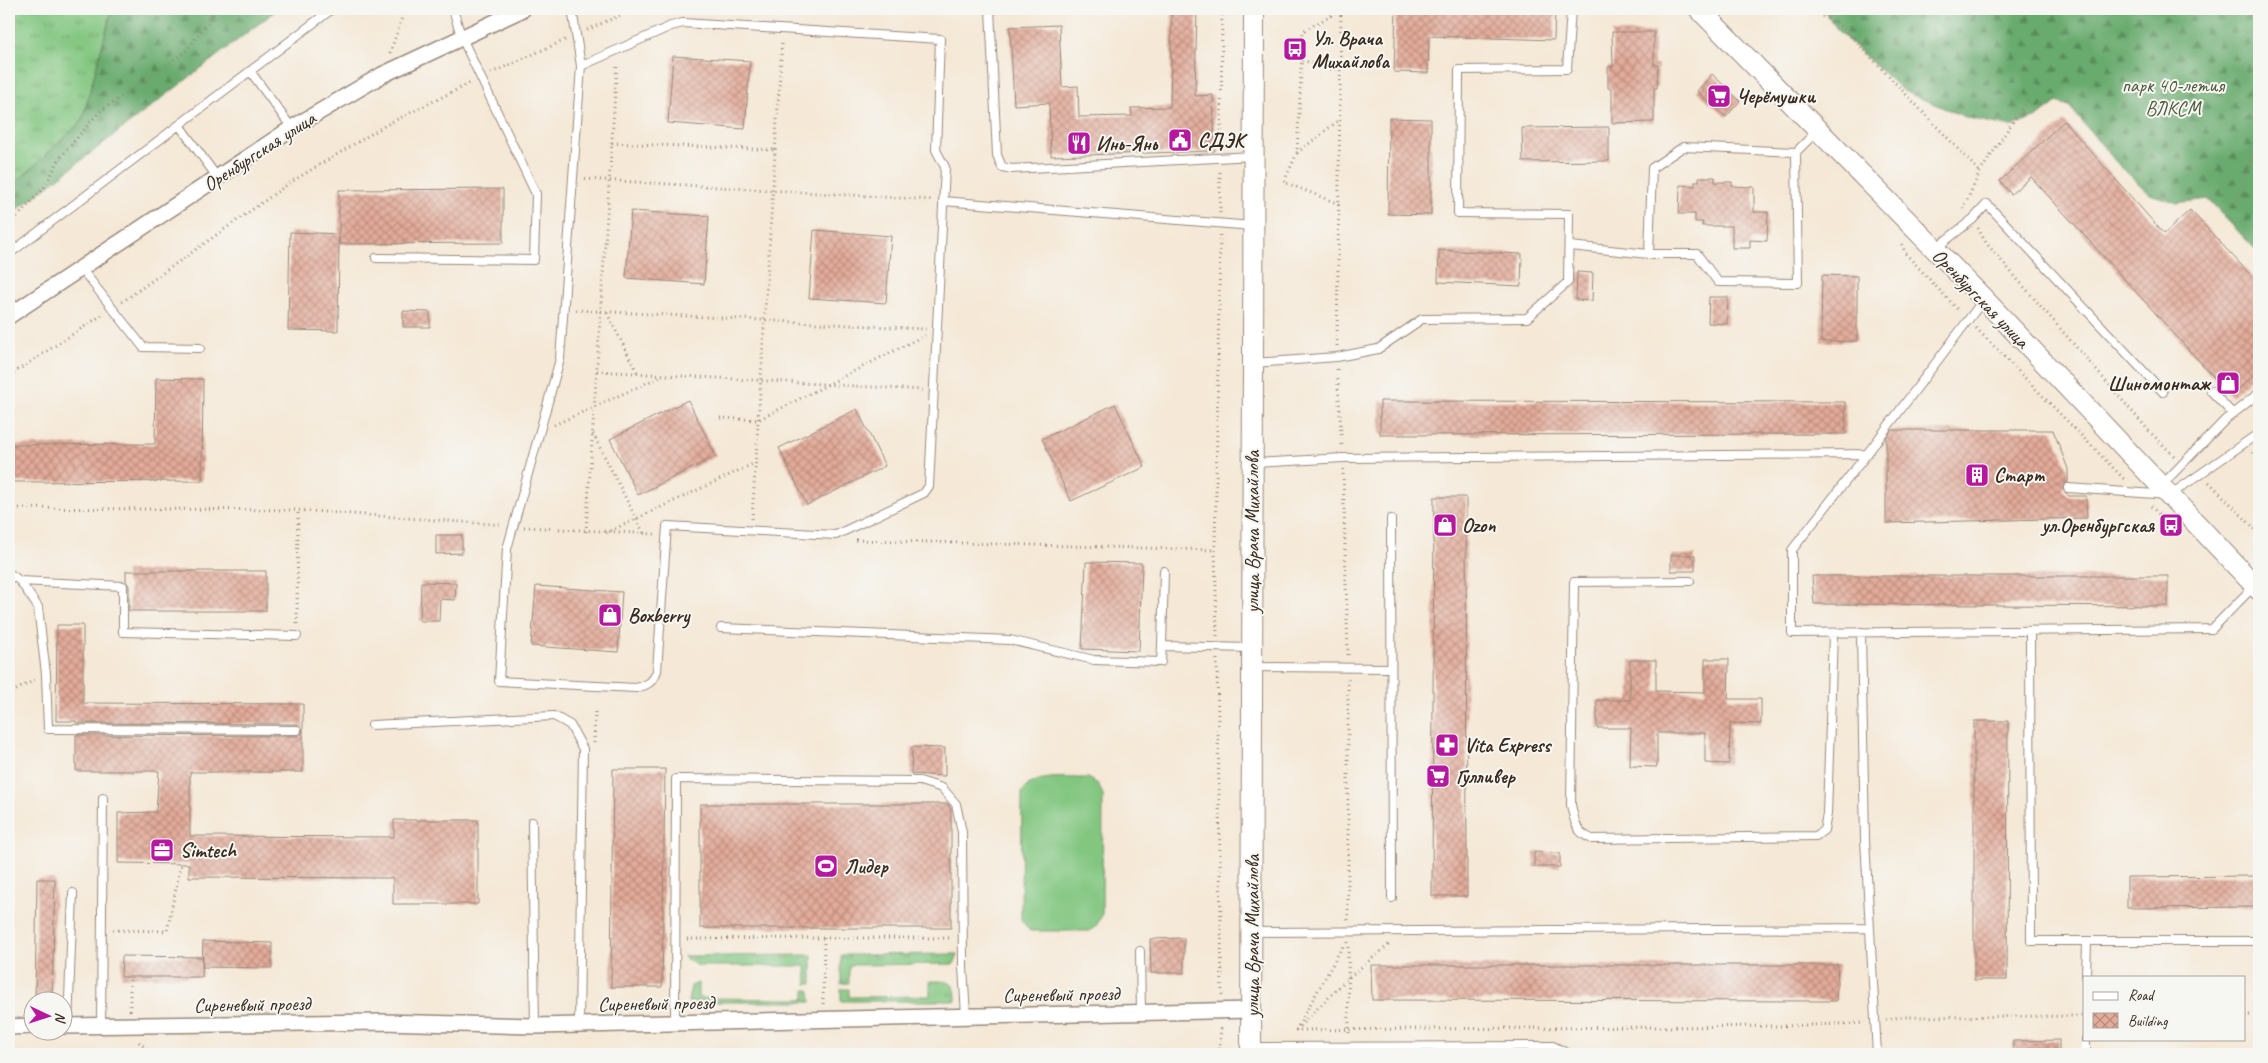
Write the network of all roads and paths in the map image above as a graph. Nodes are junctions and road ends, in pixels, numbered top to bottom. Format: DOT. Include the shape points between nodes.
graph roads {
  1 [pos="216,9"];
  2 [pos="332,9"];
  3 [pos="405,9"];
  4 [pos="453,9"];
  5 [pos="523,9"];
  6 [pos="572,9"];
  7 [pos="634,9"];
  8 [pos="990,9"];
  9 [pos="1222,9"];
  10 [pos="1254,9"];
  11 [pos="1341,9"];
  12 [pos="1571,9"];
  13 [pos="1699,9"];
  14 [pos="1809,9"];
  15 [pos="782,28"];
  16 [pos="576,35"];
  17 [pos="461,36"];
  18 [pos="618,50"];
  19 [pos="1302,60"];
  20 [pos="581,66"];
  21 [pos="250,71"];
  22 [pos="1340,72"];
  23 [pos="382,75"];
  24 [pos="482,78"];
  25 [pos="2029,97"];
  26 [pos="1340,119"];
  27 [pos="179,125"];
  28 [pos="292,128"];
  29 [pos="1818,131"];
  30 [pos="2259,132"];
  31 [pos="612,143"];
  32 [pos="775,150"];
  33 [pos="1796,152"];
  34 [pos="1297,153"];
  35 [pos="1253,156"];
  36 [pos="1220,158"];
  37 [pos="1980,172"];
  38 [pos="217,177"];
  39 [pos="573,178"];
  40 [pos="610,180"];
  41 [pos="772,191"];
  42 [pos="944,201"];
  43 [pos="1338,204"];
  44 [pos="2236,204"];
  45 [pos="1963,208"];
  46 [pos="1973,219"];
  47 [pos="9,223"];
  48 [pos="1220,224"];
  49 [pos="1253,226"];
  50 [pos="1570,246"];
  51 [pos="1935,250"];
  52 [pos="9,254"];
  53 [pos="1649,254"];
  54 [pos="376,258"];
  55 [pos="80,267"];
  56 [pos="1984,299"];
  57 [pos="111,309"];
  58 [pos="563,309"];
  59 [pos="601,312"];
  60 [pos="607,313"];
  61 [pos="9,316"];
  62 [pos="764,320"];
  63 [pos="937,330"];
  64 [pos="200,348"];
  65 [pos="1336,357"];
  66 [pos="1253,363"];
  67 [pos="597,371"];
  68 [pos="638,374"];
  69 [pos="663,375"];
  70 [pos="9,376"];
  71 [pos="760,381"];
  72 [pos="826,385"];
  73 [pos="934,390"];
  74 [pos="2211,391"];
  75 [pos="2163,392"];
  76 [pos="2259,393"];
  77 [pos="594,406"];
  78 [pos="2233,414"];
  79 [pos="720,418"];
  80 [pos="758,420"];
  81 [pos="540,432"];
  82 [pos="2259,433"];
  83 [pos="592,434"];
  84 [pos="1867,454"];
  85 [pos="1343,458"];
  86 [pos="755,463"];
  87 [pos="1252,463"];
  88 [pos="2184,465"];
  89 [pos="2200,474"];
  90 [pos="2068,488"];
  91 [pos="2165,490"];
  92 [pos="9,508"];
  93 [pos="298,510"];
  94 [pos="1391,518"];
  95 [pos="636,519"];
  96 [pos="514,526"];
  97 [pos="751,531"];
  98 [pos="586,532"];
  99 [pos="605,533"];
  100 [pos="2259,533"];
  101 [pos="644,534"];
  102 [pos="666,535"];
  103 [pos="852,540"];
  104 [pos="1215,550"];
  105 [pos="1164,571"];
  106 [pos="9,573"];
  107 [pos="20,581"];
  108 [pos="1690,581"];
  109 [pos="2257,588"];
  110 [pos="721,628"];
  111 [pos="2030,630"];
  112 [pos="1833,632"];
  113 [pos="1861,632"];
  114 [pos="297,636"];
  115 [pos="1162,646"];
  116 [pos="1217,647"];
  117 [pos="1252,658"];
  118 [pos="1348,668"];
  119 [pos="1392,668"];
  120 [pos="46,674"];
  121 [pos="9,697"];
  122 [pos="372,725"];
  123 [pos="296,730"];
  124 [pos="103,798"];
  125 [pos="532,822"];
  126 [pos="181,864"];
  127 [pos="73,893"];
  128 [pos="1392,898"];
  129 [pos="1870,928"];
  130 [pos="103,930"];
  131 [pos="1251,932"];
  132 [pos="1404,932"];
  133 [pos="1348,933"];
  134 [pos="824,938"];
  135 [pos="963,938"];
  136 [pos="676,939"];
  137 [pos="2086,941"];
  138 [pos="2259,941"];
  139 [pos="1140,951"];
  140 [pos="2086,976"];
  141 [pos="130,977"];
  142 [pos="1348,978"];
  143 [pos="67,990"];
  144 [pos="1221,1010"];
  145 [pos="1251,1010"];
  146 [pos="1141,1012"];
  147 [pos="2259,1015"];
  148 [pos="966,1016"];
  149 [pos="2083,1016"];
  150 [pos="2246,1016"];
  151 [pos="824,1020"];
  152 [pos="1875,1022"];
  153 [pos="675,1023"];
  154 [pos="130,1025"];
  155 [pos="579,1025"];
  156 [pos="22,1026"];
  157 [pos="72,1026"];
  158 [pos="101,1026"];
  159 [pos="535,1026"];
  160 [pos="9,1027"];
  161 [pos="1295,1030"];
  162 [pos="1349,1030"];
  163 [pos="2086,1040"];
  164 [pos="1289,1047"];
  165 [pos="1349,1048"];
  166 [pos="1252,1051"];
  167 [pos="1219,1054"];
  168 [pos="1569,1054"];
  169 [pos="1877,1054"];
  170 [pos="2086,1054"];
  1 -- 47 [label="path" via="185,52 99,112 60,158 44,188"];
  2 -- 21 [label="lane"];
  3 -- 23 [label="path"];
  4 -- 17 [label="lane"];
  5 -- 17 [label="street, Оренбургская улица"];
  6 -- 16 [label="lane"];
  7 -- 16 [label="path"];
  8 -- 36 [label="lane" via="997,155 1002,167"];
  9 -- 36 [label="path"];
  10 -- 35 [label="main road, улица Врача Михайлова"];
  11 -- 19 [label="path" via="1303,31"];
  11 -- 22 [label="path"];
  12 -- 50 [label="lane" via="1567,68 1459,70 1458,147 1458,213 1569,214"];
  13 -- 29 [label="main road, Оренбургская улица"];
  14 -- 37 [label="path" via="1842,27"];
  15 -- 18 [label="lane" via="683,23"];
  15 -- 32 [label="path"];
  15 -- 42 [label="lane" via="940,39 936,150 945,167"];
  16 -- 20 [label="lane"];
  16 -- 24 [label="path"];
  17 -- 23 [label="street, Оренбургская улица"];
  17 -- 24 [label="lane"];
  18 -- 20 [label="lane"];
  18 -- 31 [label="path"];
  19 -- 22 [label="path"];
  19 -- 34 [label="path"];
  20 -- 39 [label="lane"];
  21 -- 27 [label="lane"];
  21 -- 28 [label="lane"];
  22 -- 26 [label="path"];
  23 -- 28 [label="street, Оренбургская улица"];
  24 -- 54 [label="lane" via="536,194 534,260"];
  24 -- 57 [label="path" via="386,125 292,182"];
  25 -- 37 [label="path"];
  26 -- 34 [label="path"];
  26 -- 43 [label="path"];
  27 -- 38 [label="lane"];
  27 -- 52 [label="lane"];
  28 -- 38 [label="street, Оренбургская улица"];
  29 -- 33 [label="lane"];
  29 -- 51 [label="main road, Оренбургская улица"];
  30 -- 44 [label="path"];
  31 -- 32 [label="path"];
  31 -- 40 [label="path"];
  32 -- 41 [label="path"];
  33 -- 53 [label="lane" via="1683,147 1652,168"];
  33 -- 53 [label="lane" via="1798,282 1718,282 1697,254"];
  34 -- 43 [label="path" via="1284,182"];
  35 -- 36 [label="lane"];
  35 -- 49 [label="main road, улица Врача Михайлова"];
  36 -- 48 [label="path"];
  37 -- 45 [label="path"];
  38 -- 55 [label="street, Оренбургская улица"];
  39 -- 40 [label="path"];
  39 -- 58 [label="lane"];
  40 -- 41 [label="path"];
  40 -- 59 [label="path"];
  41 -- 42 [label="path"];
  41 -- 62 [label="path"];
  42 -- 48 [label="lane"];
  42 -- 63 [label="lane"];
  43 -- 65 [label="path"];
  46 -- 51 [label="lane"];
  46 -- 75 [label="lane" via="1987,204"];
  46 -- 88 [label="path" via="1986,243 2149,431"];
  48 -- 49 [label="lane"];
  48 -- 104 [label="path"];
  49 -- 66 [label="main road, улица Врача Михайлова"];
  50 -- 53 [label="lane"];
  50 -- 65 [label="lane" via="1568,282 1527,318 1422,319 1378,349"];
  51 -- 56 [label="main road, Оренбургская улица"];
  55 -- 57 [label="lane"];
  55 -- 61 [label="street, Оренбургская улица"];
  56 -- 84 [label="lane"];
  56 -- 91 [label="main road, Оренбургская улица"];
  57 -- 64 [label="lane" via="143,348"];
  57 -- 70 [label="path"];
  58 -- 59 [label="path"];
  58 -- 81 [label="lane" via="560,360"];
  59 -- 60 [label="path"];
  59 -- 67 [label="path"];
  60 -- 62 [label="path"];
  60 -- 68 [label="path"];
  62 -- 63 [label="path"];
  62 -- 71 [label="path"];
  63 -- 72 [label="path"];
  63 -- 73 [label="lane"];
  65 -- 66 [label="lane"];
  65 -- 85 [label="path"];
  66 -- 87 [label="main road, улица Врача Михайлова"];
  67 -- 68 [label="path"];
  67 -- 77 [label="path"];
  68 -- 69 [label="path"];
  69 -- 71 [label="path"];
  69 -- 77 [label="path"];
  71 -- 72 [label="path"];
  71 -- 80 [label="path"];
  72 -- 73 [label="path"];
  72 -- 80 [label="path"];
  73 -- 97 [label="lane" via="929,486 924,493 836,535"];
  74 -- 78 [label="lane"];
  76 -- 78 [label="lane"];
  77 -- 81 [label="path"];
  77 -- 83 [label="path"];
  78 -- 88 [label="lane"];
  79 -- 80 [label="path"];
  80 -- 86 [label="path"];
  81 -- 96 [label="lane"];
  82 -- 89 [label="lane"];
  83 -- 95 [label="path"];
  83 -- 98 [label="path"];
  84 -- 85 [label="lane"];
  84 -- 112 [label="lane" via="1792,550 1792,633"];
  85 -- 87 [label="lane"];
  85 -- 118 [label="path"];
  86 -- 95 [label="path"];
  86 -- 97 [label="path"];
  87 -- 117 [label="main road, улица Врача Михайлова"];
  88 -- 91 [label="lane"];
  89 -- 91 [label="lane"];
  89 -- 100 [label="path"];
  90 -- 91 [label="lane"];
  91 -- 109 [label="main road, Оренбургская улица"];
  92 -- 93 [label="path"];
  93 -- 96 [label="path"];
  93 -- 114 [label="path"];
  94 -- 119 [label="lane"];
  95 -- 99 [label="path"];
  95 -- 101 [label="path"];
  96 -- 98 [label="path"];
  96 -- 102 [label="lane" via="507,549 498,680 636,688 654,680"];
  97 -- 102 [label="lane" via="666,526"];
  98 -- 99 [label="path"];
  99 -- 101 [label="path"];
  101 -- 102 [label="path"];
  103 -- 104 [label="path"];
  104 -- 116 [label="path"];
  105 -- 115 [label="lane"];
  106 -- 107 [label="lane"];
  107 -- 114 [label="lane" via="123,586 123,632"];
  107 -- 120 [label="lane" via="38,607"];
  108 -- 112 [label="lane" via="1574,582 1571,805 1581,834 1592,839 1816,836 1824,830"];
  109 -- 111 [label="lane" via="2212,629"];
  110 -- 115 [label="lane" via="1010,640 1094,660 1161,662"];
  111 -- 113 [label="lane"];
  111 -- 137 [label="lane" via="2031,941"];
  112 -- 113 [label="lane"];
  113 -- 129 [label="lane"];
  115 -- 116 [label="lane"];
  116 -- 117 [label="lane"];
  116 -- 144 [label="path"];
  117 -- 118 [label="lane"];
  117 -- 131 [label="main road, улица Врача Михайлова"];
  118 -- 119 [label="lane"];
  118 -- 133 [label="path"];
  119 -- 128 [label="lane"];
  120 -- 121 [label="path"];
  120 -- 123 [label="lane" via="48,730"];
  122 -- 155 [label="lane" via="554,716 570,725 583,749"];
  124 -- 130 [label="lane"];
  125 -- 159 [label="lane"];
  126 -- 130 [label="path" via="167,931"];
  127 -- 143 [label="lane"];
  129 -- 132 [label="lane"];
  129 -- 152 [label="lane"];
  130 -- 158 [label="lane"];
  131 -- 133 [label="lane"];
  131 -- 145 [label="main road, улица Врача Михайлова"];
  132 -- 133 [label="lane"];
  132 -- 142 [label="path"];
  134 -- 135 [label="path"];
  134 -- 136 [label="path"];
  134 -- 151 [label="path"];
  135 -- 136 [label="lane" via="962,832 956,804 942,788 920,781 676,779"];
  135 -- 148 [label="lane"];
  136 -- 153 [label="lane"];
  137 -- 138 [label="lane"];
  137 -- 140 [label="lane"];
  139 -- 146 [label="lane"];
  141 -- 154 [label="path"];
  142 -- 161 [label="path"];
  142 -- 161 [label="path" via="1348,938"];
  142 -- 162 [label="path"];
  144 -- 145 [label="street, Сиреневый проезд"];
  144 -- 146 [label="street, Сиреневый проезд"];
  144 -- 167 [label="path"];
  145 -- 166 [label="main road, улица Врача Михайлова"];
  146 -- 148 [label="street, Сиреневый проезд"];
  147 -- 150 [label="path"];
  148 -- 151 [label="street, Сиреневый проезд"];
  149 -- 152 [label="path" via="1899,1017"];
  151 -- 153 [label="street, Сиреневый проезд"];
  152 -- 162 [label="path" via="1781,1026"];
  152 -- 169 [label="lane"];
  153 -- 155 [label="street, Сиреневый проезд"];
  154 -- 158 [label="street, Сиреневый проезд"];
  154 -- 159 [label="street, Сиреневый проезд" via="382,1022"];
  155 -- 159 [label="street, Сиреневый проезд"];
  156 -- 160 [label="street"];
  157 -- 158 [label="street, Сиреневый проезд"];
  161 -- 162 [label="path"];
  161 -- 164 [label="path"];
  162 -- 165 [label="path"];
  163 -- 170 [label="lane"];
  164 -- 165 [label="lane"];
  164 -- 166 [label="lane"];
  165 -- 168 [label="lane" via="1553,1046"];
}
